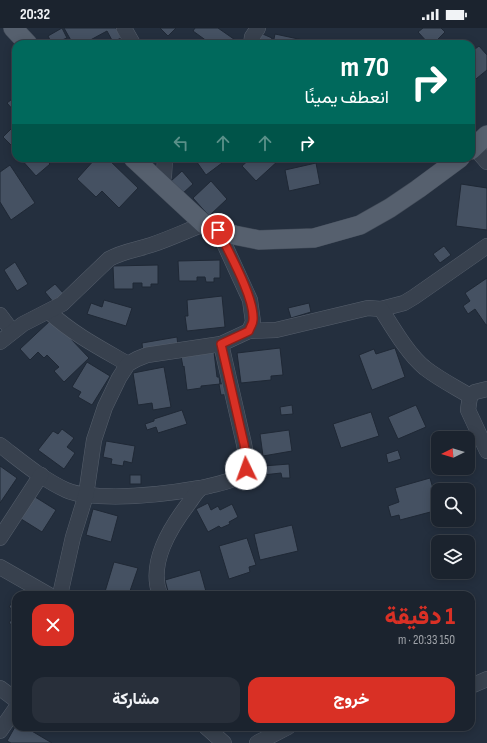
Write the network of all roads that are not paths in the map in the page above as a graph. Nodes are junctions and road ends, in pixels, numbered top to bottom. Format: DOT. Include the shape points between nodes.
graph roads {
  1 [pos="13,28"];
  2 [pos="124,28"];
  3 [pos="258,28"];
  4 [pos="24,40"];
  5 [pos="131,40"];
  6 [pos="252,40"];
  7 [pos="477,147"];
  8 [pos="137,162"];
  9 [pos="165,162"];
  10 [pos="456,162"];
  11 [pos="487,162"];
  12 [pos="161,184"];
  13 [pos="211,227"];
  14 [pos="487,246"];
  15 [pos="381,309"];
  16 [pos="49,312"];
  17 [pos="0,316"];
  18 [pos="12,331"];
  19 [pos="249,331"];
  20 [pos="0,342"];
  21 [pos="221,344"];
  22 [pos="128,364"];
  23 [pos="487,389"];
  24 [pos="470,396"];
  25 [pos="0,445"];
  26 [pos="487,451"];
  27 [pos="41,475"];
  28 [pos="200,488"];
  29 [pos="86,495"];
  30 [pos="0,538"];
  31 [pos="0,567"];
  32 [pos="43,591"];
  33 [pos="61,591"];
  34 [pos="158,591"];
  35 [pos="487,679"];
  36 [pos="475,684"];
  37 [pos="0,688"];
  38 [pos="12,697"];
  39 [pos="12,714"];
  40 [pos="0,731"];
  41 [pos="210,731"];
  42 [pos="280,731"];
  43 [pos="224,743"];
  44 [pos="257,743"];
  1 -- 4 [label="main road"];
  2 -- 5 [label="street"];
  3 -- 6 [label="street"];
  7 -- 11 [label="street"];
  8 -- 12 [label="main road"];
  9 -- 12 [label="street"];
  10 -- 13 [label="main road" via="390,208 360,225 338,232 314,238 259,240"];
  12 -- 13 [label="main road"];
  13 -- 16 [label="street" via="117,254 62,304"];
  13 -- 19 [label="street" via="250,300 253,322"];
  14 -- 15 [label="street" via="404,303"];
  15 -- 19 [label="street" via="368,308 276,330"];
  15 -- 24 [label="street" via="402,341 425,368"];
  16 -- 18 [label="street"];
  16 -- 22 [label="street" via="72,332"];
  17 -- 18 [label="street"];
  18 -- 20 [label="street"];
  19 -- 21 [label="street"];
  21 -- 22 [label="street" via="147,355"];
  21 -- 28 [label="street" via="245,449 246,469 234,478"];
  22 -- 29 [label="street" via="105,407 94,440"];
  23 -- 24 [label="street" via="474,392"];
  24 -- 26 [label="street" via="468,410"];
  25 -- 27 [label="street"];
  27 -- 29 [label="street" via="68,491"];
  27 -- 30 [label="street"];
  28 -- 29 [label="street" via="152,496"];
  28 -- 34 [label="street" via="177,518 158,558 156,574"];
  29 -- 33 [label="street"];
  31 -- 32 [label="street"];
  35 -- 36 [label="street"];
  37 -- 38 [label="street"];
  39 -- 40 [label="street"];
  41 -- 43 [label="street"];
  42 -- 44 [label="street"];
}
